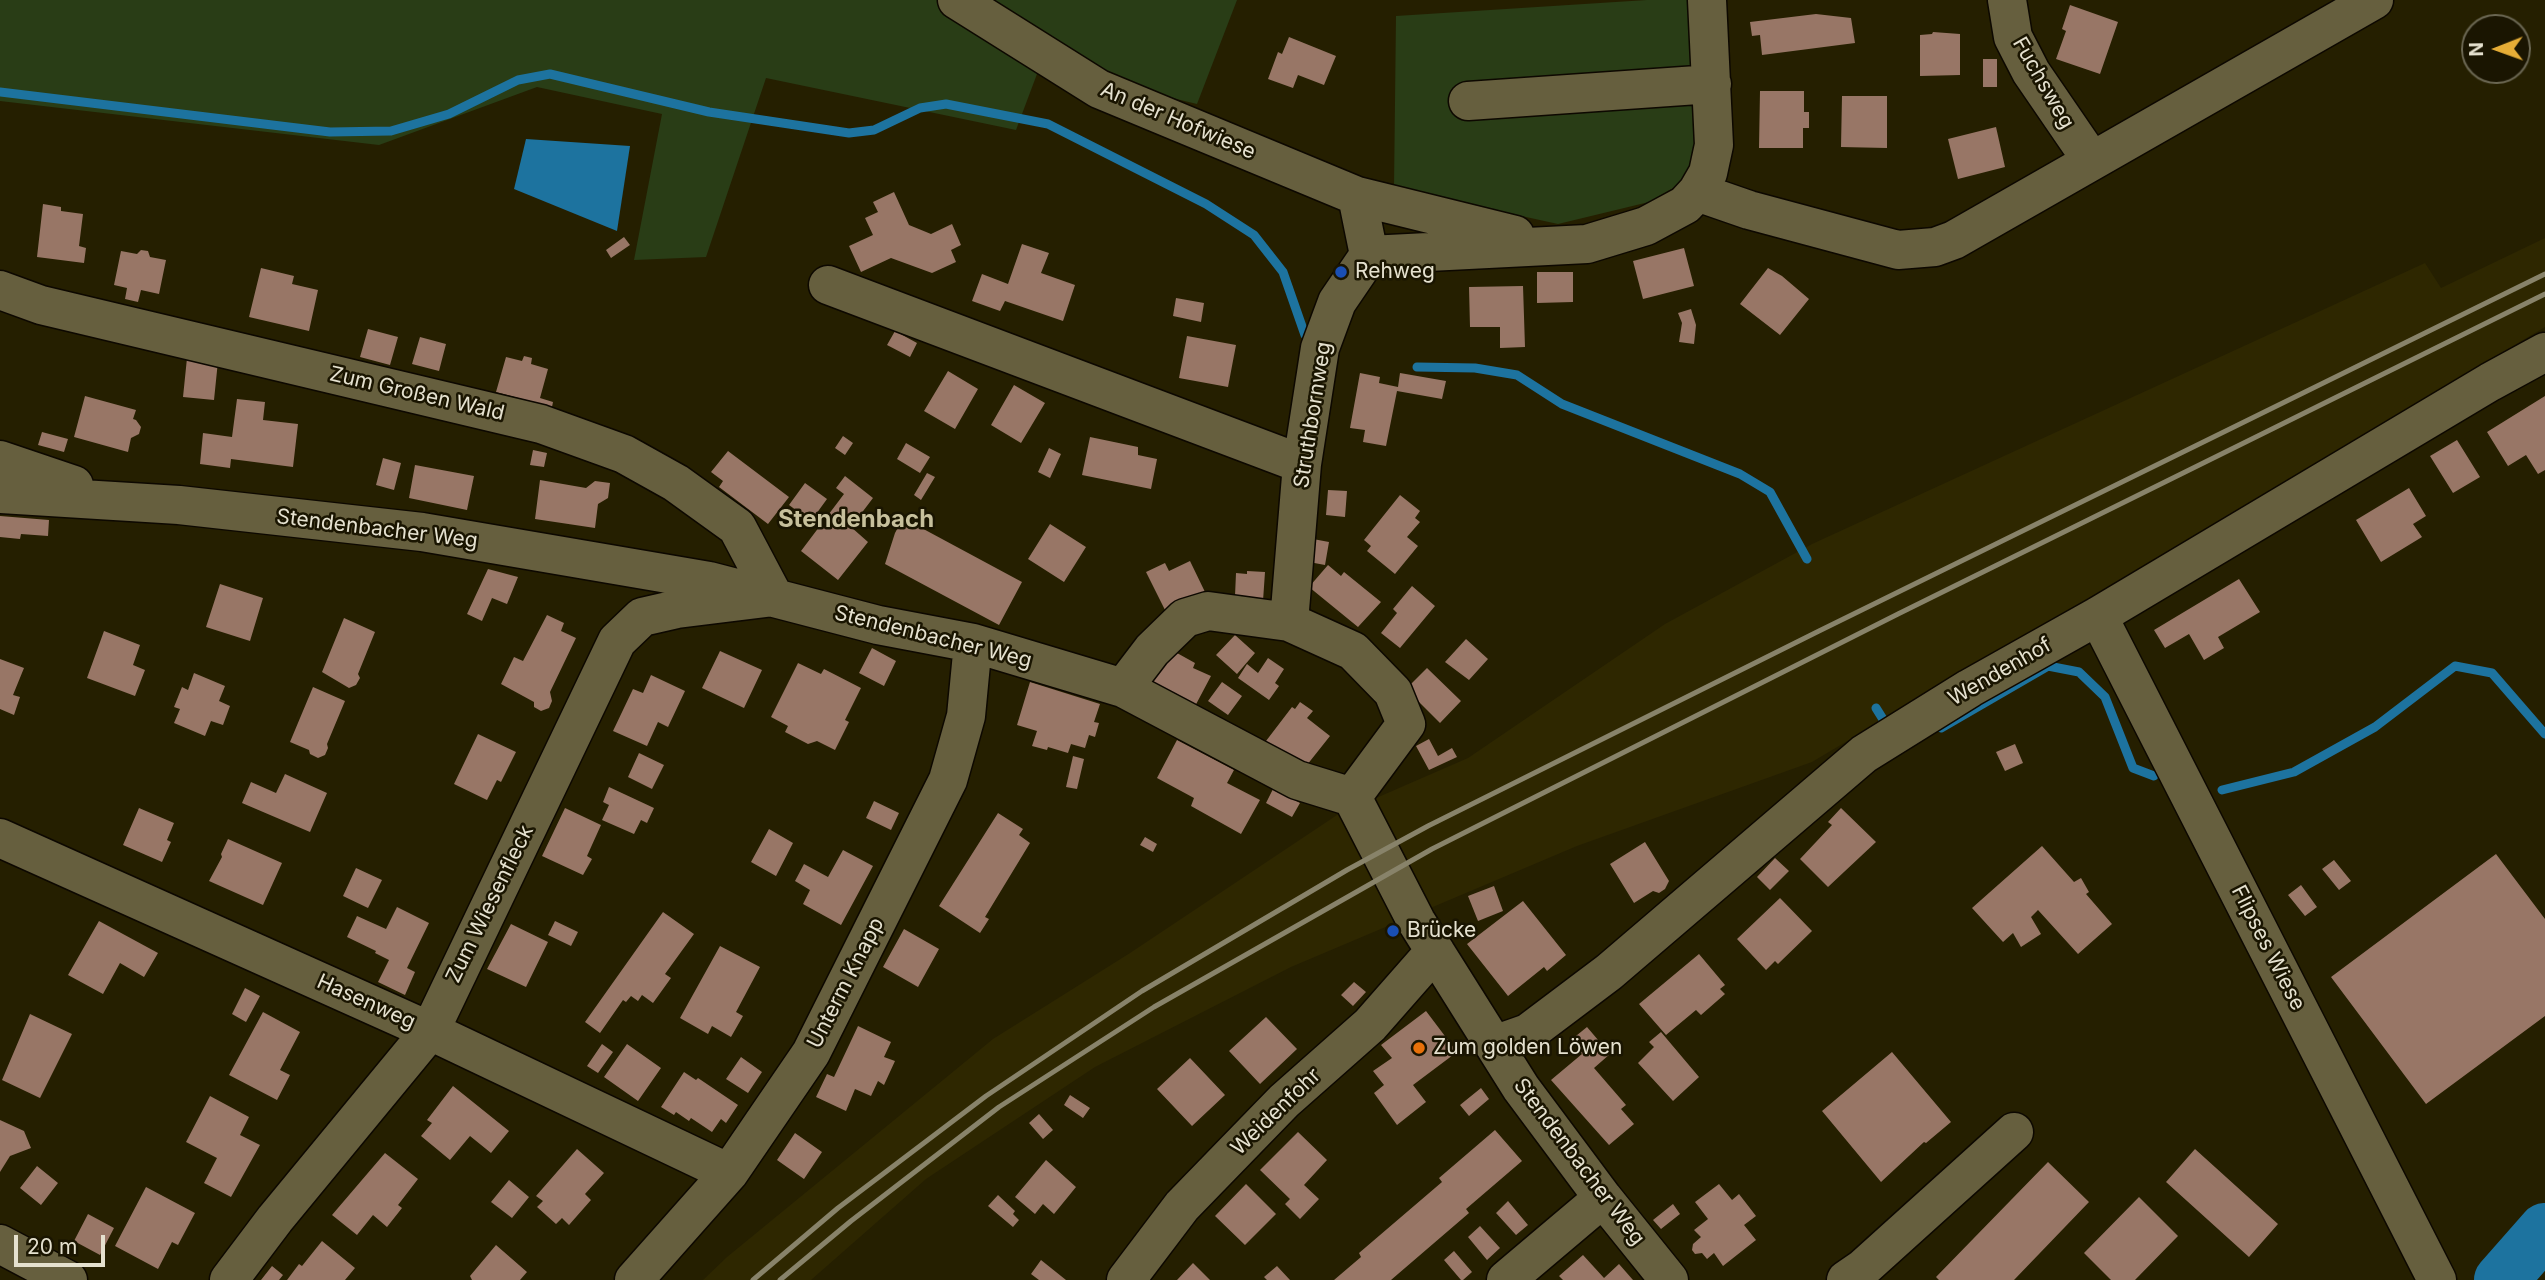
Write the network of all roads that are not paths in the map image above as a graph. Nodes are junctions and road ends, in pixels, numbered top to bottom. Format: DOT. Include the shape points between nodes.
graph roads {
  1 [pos="957,0"];
  2 [pos="1707,0"];
  3 [pos="2007,0"];
  4 [pos="2374,0"];
  5 [pos="1712,84"];
  6 [pos="1468,100"];
  7 [pos="2092,161"];
  8 [pos="1697,192"];
  9 [pos="1357,196"];
  10 [pos="1556,245"];
  11 [pos="1369,254"];
  12 [pos="828,285"];
  13 [pos="0,290"];
  14 [pos="2545,352"];
  15 [pos="0,460"];
  16 [pos="1302,464"];
  17 [pos="0,494"];
  18 [pos="125,503"];
  19 [pos="774,597"];
  20 [pos="2098,616"];
  21 [pos="1289,622"];
  22 [pos="973,643"];
  23 [pos="1123,688"];
  24 [pos="1352,797"];
  25 [pos="0,838"];
  26 [pos="1435,951"];
  27 [pos="430,1031"];
  28 [pos="1494,1045"];
  29 [pos="2014,1132"];
  30 [pos="729,1173"];
  31 [pos="1603,1198"];
  32 [pos="0,1244"];
  33 [pos="68,1280"];
  34 [pos="229,1280"];
  35 [pos="634,1280"];
  36 [pos="1126,1280"];
  37 [pos="1506,1280"];
  38 [pos="1669,1280"];
  39 [pos="1846,1280"];
  40 [pos="2437,1280"];
  1 -- 9 [label="street, An der Hofwiese" via="1098,89"];
  2 -- 5 [label="street"];
  3 -- 7 [label="street, Fuchsweg" via="2013,37 2031,72"];
  4 -- 7 [label="street"];
  5 -- 6 [label="street"];
  5 -- 8 [label="street" via="1714,145 1708,173"];
  7 -- 8 [label="street" via="1954,240 1915,250 1869,244"];
  8 -- 10 [label="street" via="1685,205 1646,226 1587,244"];
  9 -- 10 [label="street, An der Hofwiese"];
  9 -- 11 [label="street"];
  10 -- 11 [label="street"];
  11 -- 16 [label="street, Struthbornweg" via="1337,302 1320,348"];
  12 -- 16 [label="street"];
  13 -- 19 [label="street, Zum Großen Wald" via="41,305 541,424 624,454 676,483 737,527"];
  14 -- 20 [label="street, Wendenhof"];
  15 -- 18 [label="street"];
  16 -- 21 [label="street, Struthbornweg"];
  17 -- 18 [label="street, Stendenbacher Weg"];
  18 -- 19 [label="street, Stendenbacher Weg" via="422,532 709,581"];
  19 -- 22 [label="street, Stendenbacher Weg" via="878,625"];
  19 -- 27 [label="street, Zum Wiesenfleck" via="642,617 617,641"];
  20 -- 28 [label="street, Wendenhof" via="1864,754 1609,972 1528,1033"];
  20 -- 40 [label="street, Flipses Wiese"];
  21 -- 23 [label="street" via="1208,611 1185,618"];
  21 -- 24 [label="street" via="1353,651 1393,692 1406,724"];
  22 -- 23 [label="street, Stendenbacher Weg"];
  22 -- 30 [label="street, Unterm Knapp" via="966,716 948,780 811,1053"];
  23 -- 24 [label="street, Stendenbacher Weg" via="1297,780"];
  24 -- 26 [label="street, Stendenbacher Weg"];
  25 -- 27 [label="street, Hasenweg"];
  26 -- 28 [label="street, Stendenbacher Weg"];
  26 -- 36 [label="street, Weidenfohr" via="1370,1025 1284,1101 1182,1206"];
  27 -- 30 [label="street, Hasenweg"];
  27 -- 34 [label="street, Zum Wiesenfleck"];
  28 -- 31 [label="street, Stendenbacher Weg"];
  29 -- 39 [label="street"];
  30 -- 35 [label="street, Unterm Knapp"];
  31 -- 37 [label="street"];
  31 -- 38 [label="street, Stendenbacher Weg"];
  32 -- 33 [label="street"];
}
